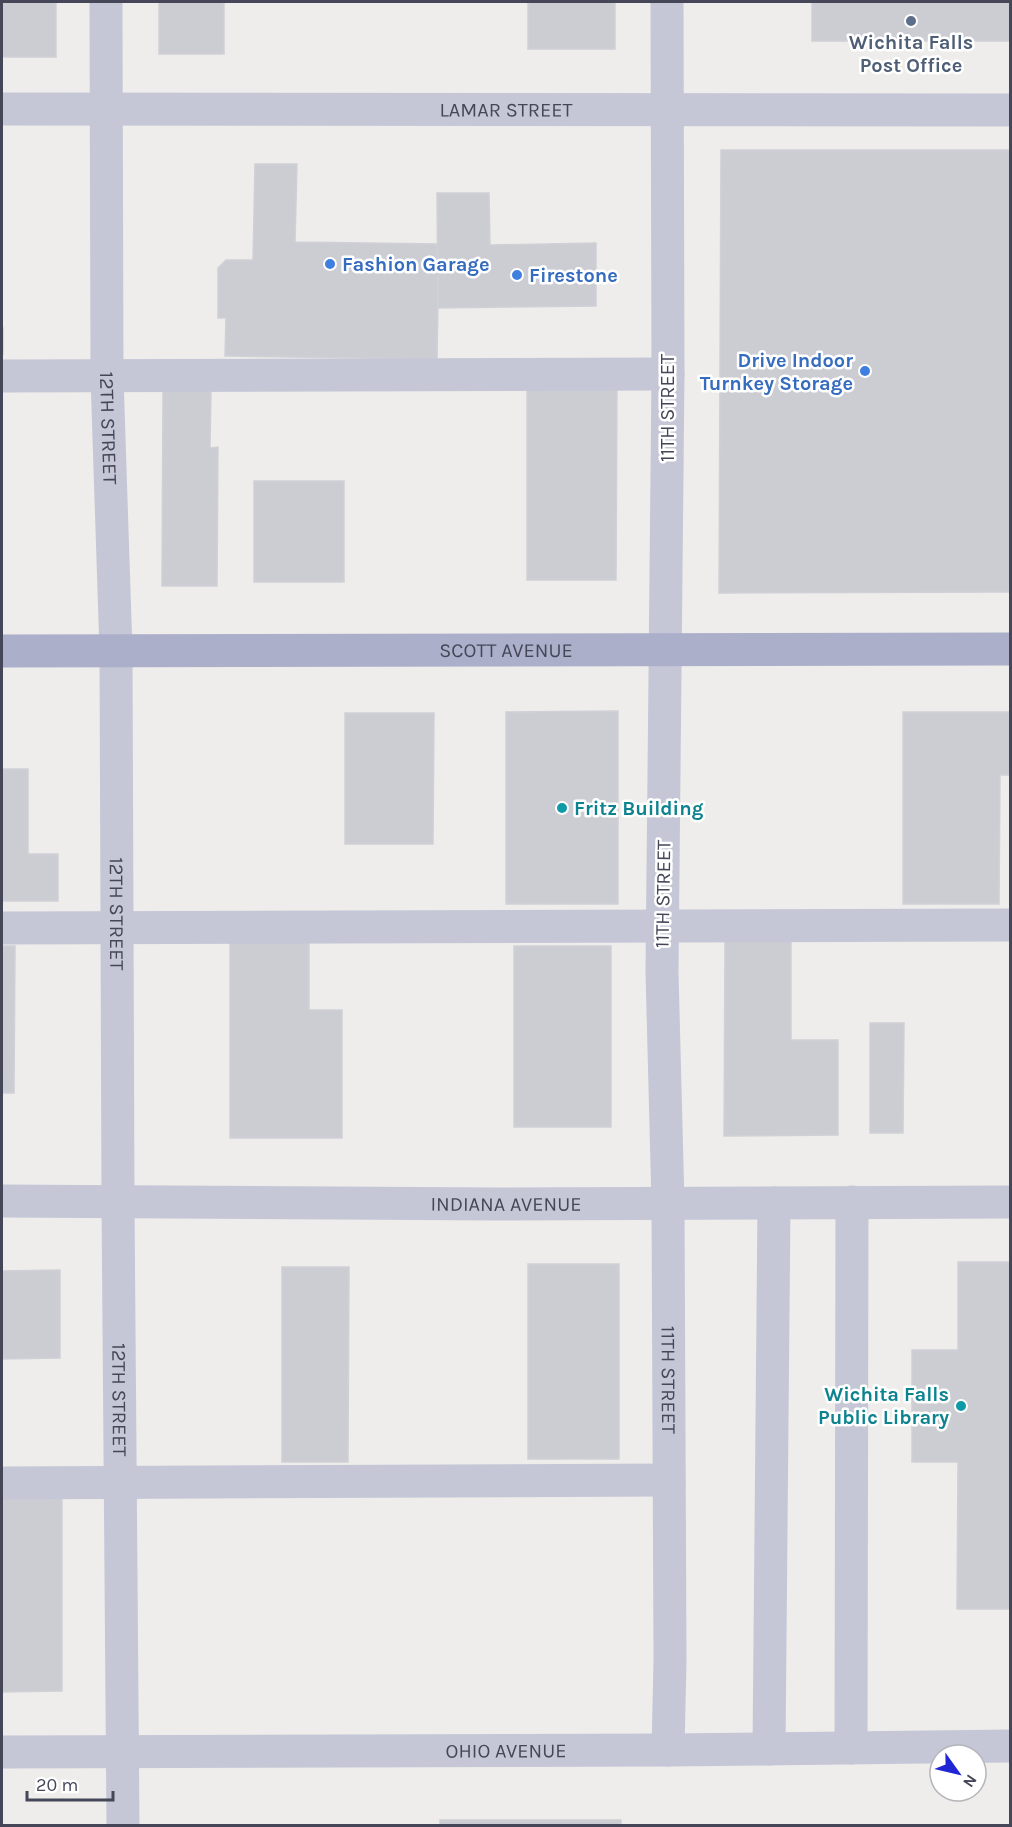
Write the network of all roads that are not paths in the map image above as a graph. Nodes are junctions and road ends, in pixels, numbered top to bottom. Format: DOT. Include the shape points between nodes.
graph roads {
  1 [pos="106,2"];
  2 [pos="667,2"];
  3 [pos="2,110"];
  4 [pos="106,110"];
  5 [pos="667,110"];
  6 [pos="1011,110"];
  7 [pos="668,374"];
  8 [pos="2,376"];
  9 [pos="107,377"];
  10 [pos="1011,649"];
  11 [pos="666,650"];
  12 [pos="2,651"];
  13 [pos="116,651"];
  14 [pos="1011,925"];
  15 [pos="662,926"];
  16 [pos="2,928"];
  17 [pos="116,928"];
  18 [pos="2,1201"];
  19 [pos="118,1202"];
  20 [pos="1011,1202"];
  21 [pos="668,1203"];
  22 [pos="774,1203"];
  23 [pos="852,1203"];
  24 [pos="669,1480"];
  25 [pos="120,1482"];
  26 [pos="2,1483"];
  27 [pos="1011,1746"];
  28 [pos="851,1748"];
  29 [pos="769,1749"];
  30 [pos="668,1750"];
  31 [pos="122,1751"];
  32 [pos="2,1752"];
  33 [pos="123,1826"];
  1 -- 4 [label="street, 12TH STREET"];
  2 -- 5 [label="street, 11TH STREET"];
  3 -- 4 [label="street, LAMAR STREET"];
  4 -- 5 [label="street, LAMAR STREET"];
  4 -- 9 [label="street, 12TH STREET"];
  5 -- 6 [label="street, LAMAR STREET"];
  5 -- 7 [label="street, 11TH STREET"];
  7 -- 9 [label="street"];
  7 -- 11 [label="street, 11TH STREET"];
  8 -- 9 [label="street"];
  9 -- 13 [label="street, 12TH STREET"];
  10 -- 11 [label="main road, SCOTT AVENUE"];
  11 -- 13 [label="main road, SCOTT AVENUE"];
  11 -- 15 [label="street, 11TH STREET"];
  12 -- 13 [label="main road, SCOTT AVENUE"];
  13 -- 17 [label="street, 12TH STREET"];
  14 -- 15 [label="street"];
  15 -- 17 [label="street"];
  15 -- 21 [label="street, 11TH STREET"];
  16 -- 17 [label="street"];
  17 -- 19 [label="street, 12TH STREET"];
  18 -- 19 [label="street, INDIANA AVENUE"];
  19 -- 21 [label="street, INDIANA AVENUE"];
  19 -- 25 [label="street, 12TH STREET"];
  20 -- 23 [label="street, INDIANA AVENUE"];
  21 -- 22 [label="street, INDIANA AVENUE"];
  21 -- 24 [label="street, 11TH STREET"];
  22 -- 23 [label="street, INDIANA AVENUE"];
  22 -- 29 [label="street"];
  23 -- 28 [label="street"];
  24 -- 25 [label="street"];
  24 -- 30 [label="street, 11TH STREET"];
  25 -- 26 [label="street"];
  25 -- 31 [label="street, 12TH STREET"];
  27 -- 28 [label="street, OHIO AVENUE"];
  28 -- 29 [label="street, OHIO AVENUE"];
  29 -- 30 [label="street, OHIO AVENUE"];
  30 -- 31 [label="street, OHIO AVENUE"];
  31 -- 32 [label="street, OHIO AVENUE"];
  31 -- 33 [label="street, 12TH STREET"];
}
